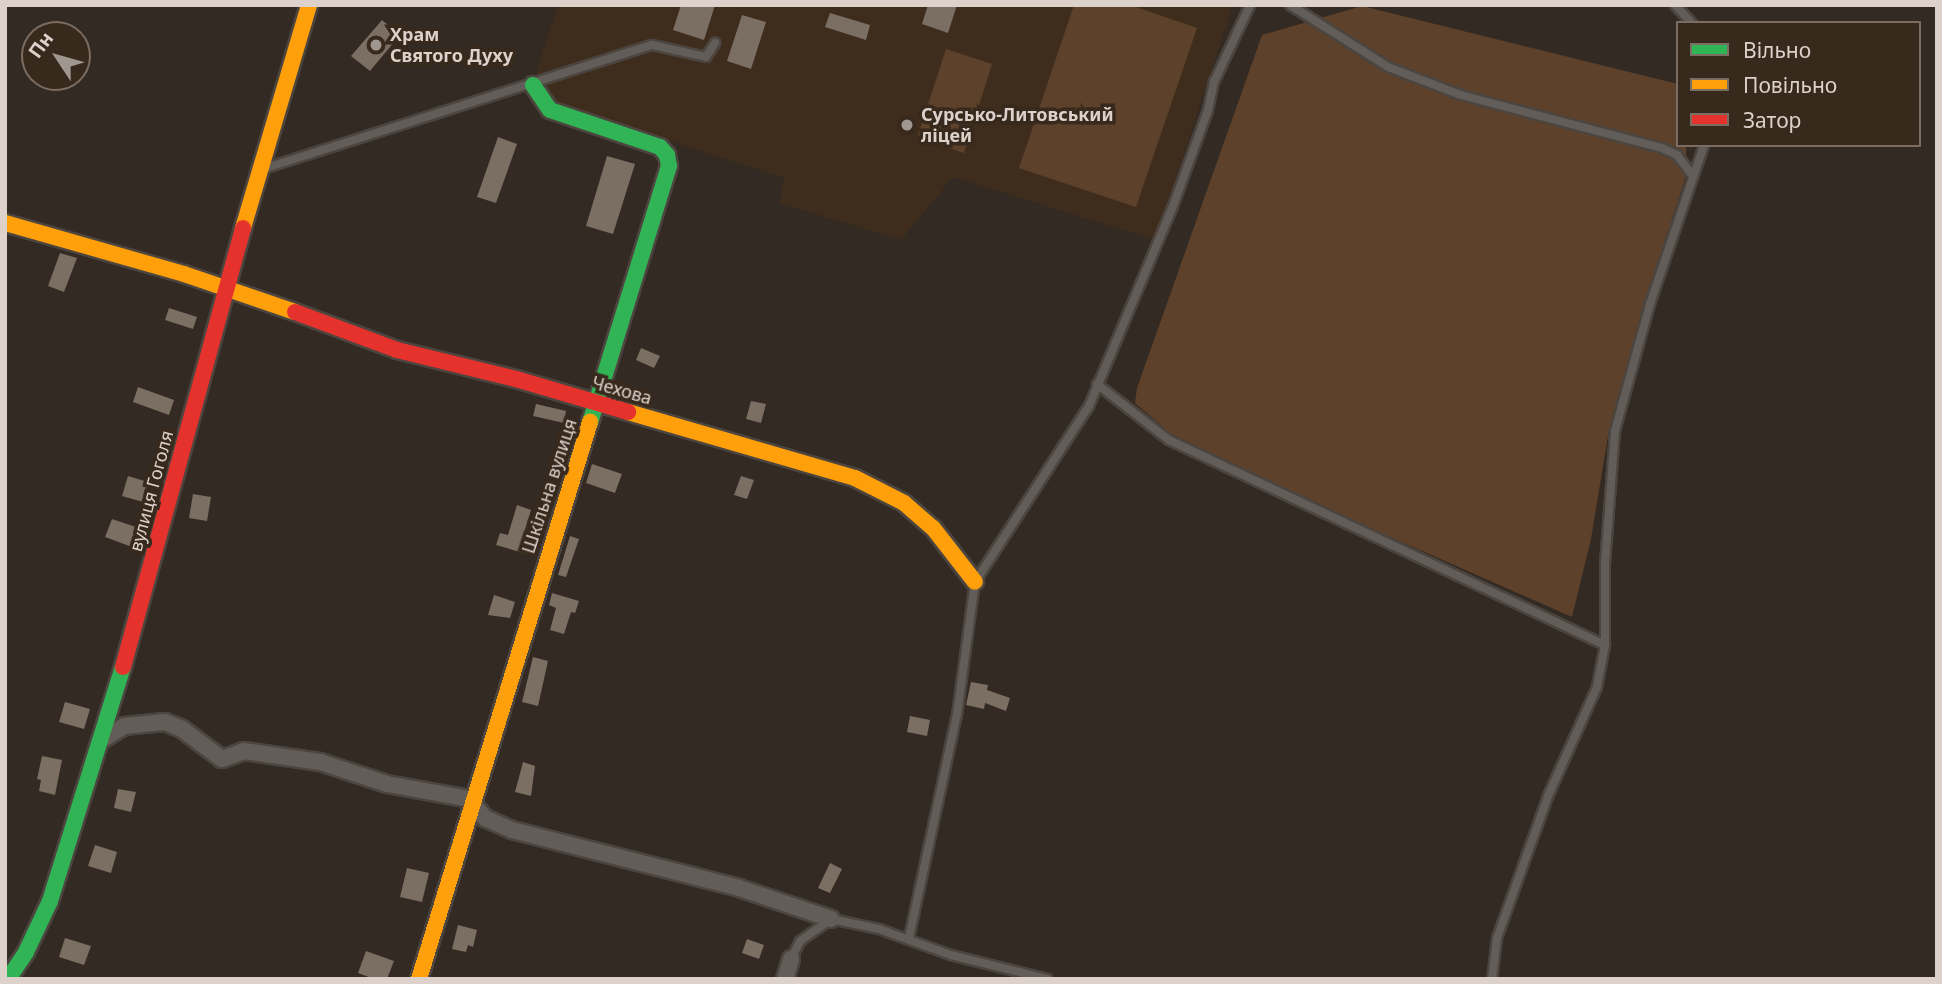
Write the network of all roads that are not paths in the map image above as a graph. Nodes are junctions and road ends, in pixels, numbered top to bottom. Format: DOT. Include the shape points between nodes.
graph roads {
  1 [pos="309,5"];
  2 [pos="1250,5"];
  3 [pos="1290,5"];
  4 [pos="1675,5"];
  5 [pos="1690,21"];
  6 [pos="715,43"];
  7 [pos="533,85"];
  8 [pos="1703,147"];
  9 [pos="260,170"];
  10 [pos="1692,175"];
  11 [pos="5,223"];
  12 [pos="225,290"];
  13 [pos="1097,384"];
  14 [pos="596,403"];
  15 [pos="975,582"];
  16 [pos="1605,645"];
  17 [pos="100,741"];
  18 [pos="475,802"];
  19 [pos="831,919"];
  20 [pos="909,938"];
  21 [pos="791,959"];
  22 [pos="8,979"];
  23 [pos="419,979"];
  24 [pos="785,979"];
  25 [pos="1047,979"];
  26 [pos="1492,979"];
  1 -- 9 [label="street, вулиця Гоголя"];
  2 -- 13 [label="lane" via="1214,82 1208,110 1137,296"];
  3 -- 10 [label="lane" via="1388,67 1461,96 1662,148 1677,155"];
  4 -- 5 [label="lane"];
  6 -- 7 [label="lane" via="706,57 652,45"];
  7 -- 9 [label="lane"];
  7 -- 14 [label="street, Шкільна вулиця" via="550,110 655,144 669,161"];
  8 -- 10 [label="lane"];
  9 -- 12 [label="street, вулиця Гоголя"];
  10 -- 16 [label="lane" via="1615,431 1605,564"];
  11 -- 12 [label="street, Чехова"];
  12 -- 14 [label="street, Чехова" via="397,350"];
  12 -- 17 [label="street, вулиця Гоголя"];
  13 -- 15 [label="lane" via="1089,407"];
  13 -- 16 [label="lane" via="1169,440"];
  14 -- 15 [label="street, Чехова" via="855,478 904,503 933,528"];
  14 -- 18 [label="street, Шкільна вулиця"];
  15 -- 20 [label="lane" via="957,715"];
  16 -- 26 [label="lane" via="1597,687 1548,796 1497,938"];
  17 -- 18 [label="street" via="124,726 165,722 222,759 244,751 320,761 378,782"];
  17 -- 22 [label="street, вулиця Гоголя" via="50,901"];
  18 -- 19 [label="street" via="485,818 512,830 739,888"];
  18 -- 23 [label="street, Шкільна вулиця"];
  19 -- 20 [label="lane"];
  19 -- 21 [label="lane" via="800,941"];
  20 -- 25 [label="lane" via="951,955"];
  21 -- 24 [label="street"];
}
